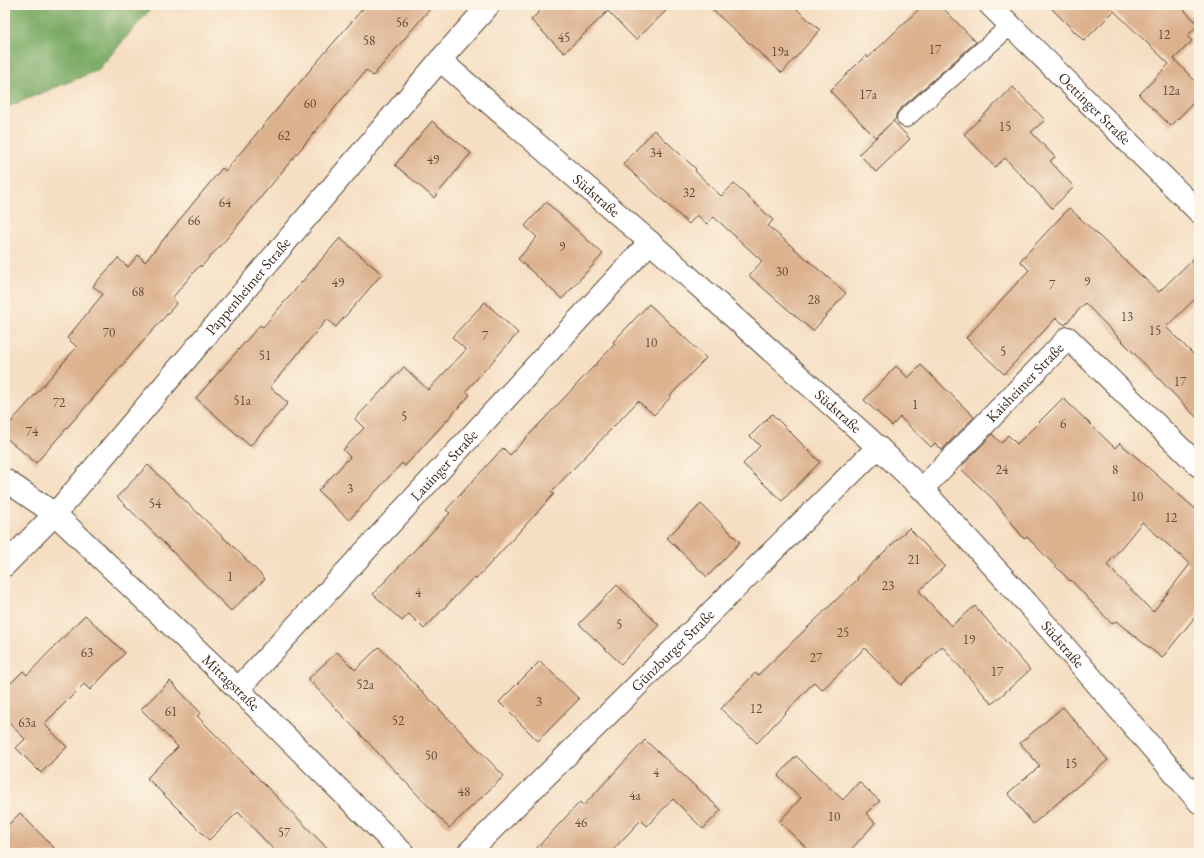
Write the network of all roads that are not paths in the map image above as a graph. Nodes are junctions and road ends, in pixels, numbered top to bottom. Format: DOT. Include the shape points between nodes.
graph roads {
  1 [pos="489,5"];
  2 [pos="990,5"];
  3 [pos="1010,26"];
  4 [pos="440,60"];
  5 [pos="906,118"];
  6 [pos="1199,212"];
  7 [pos="650,242"];
  8 [pos="878,448"];
  9 [pos="1199,466"];
  10 [pos="5,480"];
  11 [pos="922,489"];
  12 [pos="55,514"];
  13 [pos="5,565"];
  14 [pos="238,689"];
  15 [pos="1199,802"];
  16 [pos="403,853"];
  17 [pos="468,853"];
  1 -- 4 [label="street, Pappenheimer Straße"];
  2 -- 3 [label="street, Oettinger Straße"];
  3 -- 5 [label="lane"];
  3 -- 6 [label="street, Oettinger Straße"];
  4 -- 7 [label="street, Südstraße"];
  4 -- 12 [label="street, Pappenheimer Straße"];
  7 -- 8 [label="street, Südstraße"];
  7 -- 14 [label="street, Lauinger Straße"];
  8 -- 11 [label="street, Südstraße"];
  8 -- 17 [label="street, Günzburger Straße"];
  9 -- 11 [label="street, Kaisheimer Straße" via="1068,338"];
  10 -- 12 [label="street, Mittagstraße"];
  11 -- 15 [label="street, Südstraße" via="1027,603"];
  12 -- 13 [label="street, Pappenheimer Straße"];
  12 -- 14 [label="street, Mittagstraße"];
  14 -- 16 [label="street, Mittagstraße"];
}
